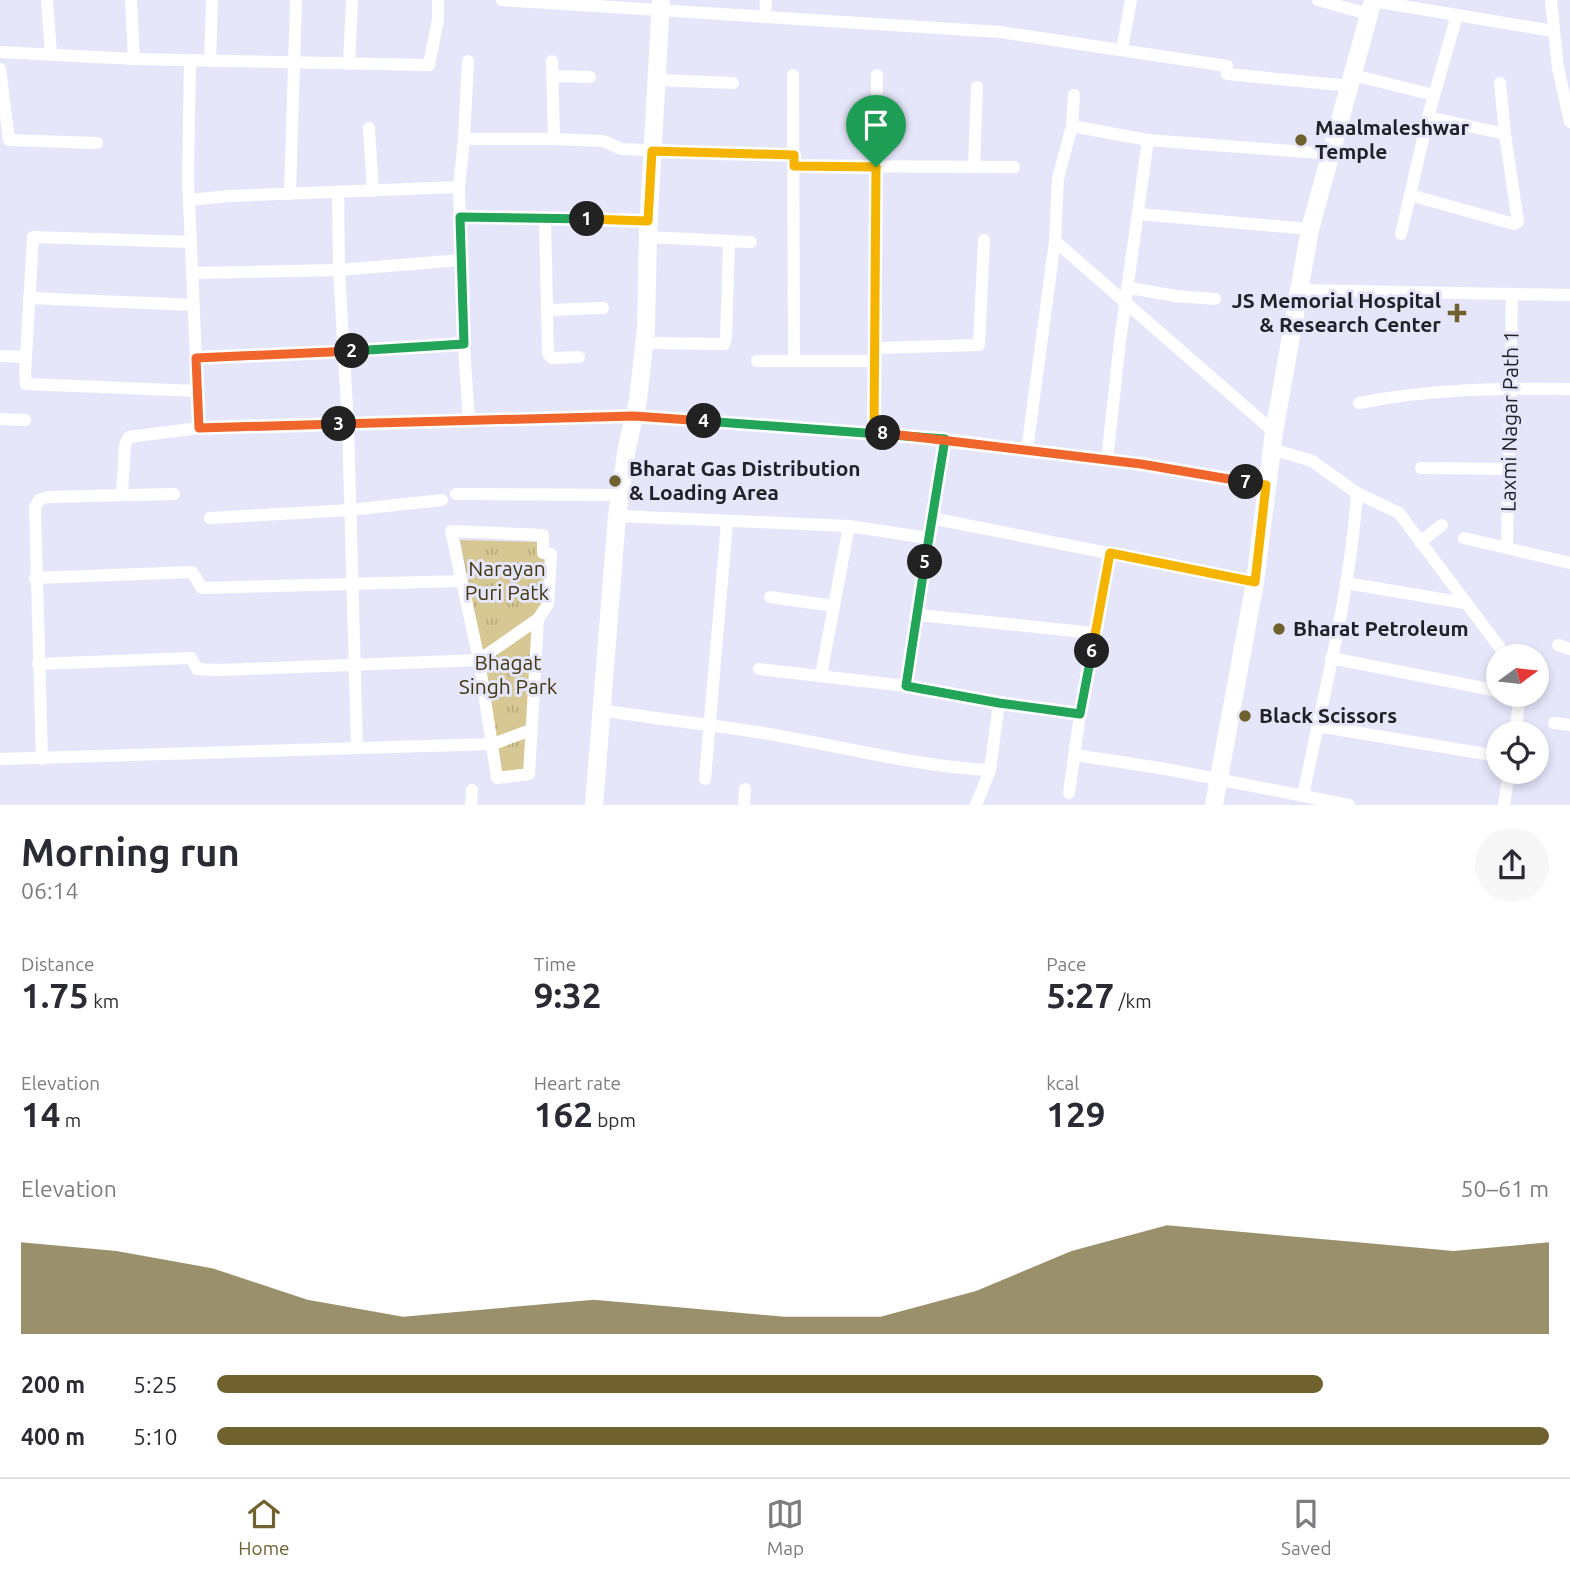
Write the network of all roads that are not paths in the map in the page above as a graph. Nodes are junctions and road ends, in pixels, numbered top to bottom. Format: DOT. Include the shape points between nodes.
graph roads {
  1 [pos="47,0"];
  2 [pos="131,0"];
  3 [pos="212,0"];
  4 [pos="296,0"];
  5 [pos="352,0"];
  6 [pos="438,0"];
  7 [pos="502,0"];
  8 [pos="766,0"];
  9 [pos="1131,0"];
  10 [pos="1318,0"];
  11 [pos="1550,0"];
  12 [pos="661,5"];
  13 [pos="1371,5"];
  14 [pos="1439,6"];
  15 [pos="1457,15"];
  16 [pos="765,17"];
  17 [pos="1553,32"];
  18 [pos="1122,50"];
  19 [pos="0,52"];
  20 [pos="51,54"];
  21 [pos="134,59"];
  22 [pos="190,60"];
  23 [pos="210,61"];
  24 [pos="468,61"];
  25 [pos="552,61"];
  26 [pos="293,63"];
  27 [pos="349,65"];
  28 [pos="1564,67"];
  29 [pos="0,69"];
  30 [pos="793,75"];
  31 [pos="877,75"];
  32 [pos="553,76"];
  33 [pos="590,77"];
  34 [pos="657,80"];
  35 [pos="1351,80"];
  36 [pos="733,83"];
  37 [pos="1500,83"];
  38 [pos="977,87"];
  39 [pos="1074,95"];
  40 [pos="1434,95"];
  41 [pos="1428,117"];
  42 [pos="1570,122"];
  43 [pos="1072,126"];
  44 [pos="369,128"];
  45 [pos="1505,134"];
  46 [pos="464,139"];
  47 [pos="554,139"];
  48 [pos="1148,140"];
  49 [pos="97,143"];
  50 [pos="652,151"];
  51 [pos="1332,155"];
  52 [pos="794,161"];
  53 [pos="876,167"];
  54 [pos="974,167"];
  55 [pos="1014,167"];
  56 [pos="459,187"];
  57 [pos="373,191"];
  58 [pos="338,193"];
  59 [pos="290,194"];
  60 [pos="1410,195"];
  61 [pos="189,200"];
  62 [pos="1139,214"];
  63 [pos="460,217"];
  64 [pos="545,218"];
  65 [pos="648,229"];
  66 [pos="1310,229"];
  67 [pos="1401,234"];
  68 [pos="984,240"];
  69 [pos="729,241"];
  70 [pos="1055,241"];
  71 [pos="191,242"];
  72 [pos="751,242"];
  73 [pos="461,260"];
  74 [pos="339,270"];
  75 [pos="192,273"];
  76 [pos="1129,288"];
  77 [pos="1298,290"];
  78 [pos="1512,294"];
  79 [pos="1570,295"];
  80 [pos="29,298"];
  81 [pos="1215,299"];
  82 [pos="1126,304"];
  83 [pos="194,305"];
  84 [pos="603,308"];
  85 [pos="548,310"];
  86 [pos="645,343"];
  87 [pos="464,344"];
  88 [pos="344,352"];
  89 [pos="874,354"];
  90 [pos="0,356"];
  91 [pos="26,357"];
  92 [pos="579,357"];
  93 [pos="196,358"];
  94 [pos="794,360"];
  95 [pos="757,361"];
  96 [pos="1511,388"];
  97 [pos="1570,389"];
  98 [pos="198,391"];
  99 [pos="1359,403"];
  100 [pos="634,416"];
  101 [pos="0,419"];
  102 [pos="25,420"];
  103 [pos="469,421"];
  104 [pos="348,424"];
  105 [pos="199,428"];
  106 [pos="874,432"];
  107 [pos="945,439"];
  108 [pos="1273,440"];
  109 [pos="1027,450"];
  110 [pos="1107,460"];
  111 [pos="1421,468"];
  112 [pos="1509,469"];
  113 [pos="1266,485"];
  114 [pos="1357,493"];
  115 [pos="122,494"];
  116 [pos="174,494"];
  117 [pos="456,494"];
  118 [pos="620,495"];
  119 [pos="442,500"];
  120 [pos="350,510"];
  121 [pos="617,516"];
  122 [pos="210,518"];
  123 [pos="931,518"];
  124 [pos="727,522"];
  125 [pos="1442,525"];
  126 [pos="849,526"];
  127 [pos="1464,537"];
  128 [pos="928,538"];
  129 [pos="1420,542"];
  130 [pos="1507,547"];
  131 [pos="1110,553"];
  132 [pos="1570,563"];
  133 [pos="35,578"];
  134 [pos="462,581"];
  135 [pos="1255,582"];
  136 [pos="1346,583"];
  137 [pos="352,586"];
  138 [pos="769,597"];
  139 [pos="1465,603"];
  140 [pos="834,606"];
  141 [pos="919,615"];
  142 [pos="538,618"];
  143 [pos="1095,633"];
  144 [pos="1497,644"];
  145 [pos="1331,658"];
  146 [pos="479,660"];
  147 [pos="38,664"];
  148 [pos="353,665"];
  149 [pos="759,668"];
  150 [pos="821,675"];
  151 [pos="906,686"];
  152 [pos="1486,689"];
  153 [pos="999,703"];
  154 [pos="601,710"];
  155 [pos="1080,714"];
  156 [pos="1554,723"];
  157 [pos="1570,725"];
  158 [pos="708,726"];
  159 [pos="1317,726"];
  160 [pos="531,730"];
  161 [pos="492,744"];
  162 [pos="357,748"];
  163 [pos="1486,754"];
  164 [pos="1075,755"];
  165 [pos="0,759"];
  166 [pos="42,759"];
  167 [pos="990,770"];
  168 [pos="705,779"];
  169 [pos="1218,780"];
  170 [pos="1507,784"];
  171 [pos="745,789"];
  172 [pos="472,790"];
  173 [pos="1069,793"];
  174 [pos="1303,796"];
  175 [pos="471,805"];
  176 [pos="594,805"];
  177 [pos="744,805"];
  178 [pos="976,805"];
  179 [pos="1214,805"];
  180 [pos="1349,805"];
  181 [pos="1504,805"];
  1 -- 20 [label="street"];
  2 -- 21 [label="street"];
  3 -- 23 [label="street"];
  4 -- 26 [label="street"];
  5 -- 27 [label="street"];
  6 -- 27 [label="street" via="429,65"];
  7 -- 12 [label="street"];
  8 -- 16 [label="street"];
  9 -- 18 [label="street"];
  10 -- 13 [label="street"];
  11 -- 17 [label="street"];
  12 -- 16 [label="street"];
  12 -- 34 [label="street"];
  13 -- 14 [label="street"];
  13 -- 35 [label="street"];
  14 -- 15 [label="street"];
  15 -- 17 [label="street"];
  15 -- 40 [label="street"];
  16 -- 18 [label="street" via="1000,32"];
  17 -- 28 [label="street"];
  18 -- 35 [label="street" via="1227,66 1227,74"];
  19 -- 20 [label="street"];
  20 -- 21 [label="street"];
  21 -- 22 [label="street"];
  22 -- 23 [label="street"];
  22 -- 61 [label="street"];
  23 -- 26 [label="street"];
  24 -- 46 [label="street"];
  25 -- 32 [label="street"];
  26 -- 27 [label="street"];
  26 -- 59 [label="street"];
  28 -- 42 [label="street"];
  29 -- 49 [label="street" via="9,140"];
  30 -- 52 [label="street"];
  31 -- 53 [label="street"];
  32 -- 33 [label="street"];
  32 -- 47 [label="street"];
  34 -- 36 [label="street"];
  34 -- 50 [label="street"];
  35 -- 40 [label="street"];
  35 -- 51 [label="street"];
  37 -- 45 [label="street"];
  38 -- 54 [label="street"];
  39 -- 43 [label="street"];
  40 -- 41 [label="street"];
  41 -- 45 [label="street"];
  41 -- 60 [label="street"];
  43 -- 48 [label="street"];
  43 -- 70 [label="street" via="1058,178"];
  44 -- 57 [label="street"];
  45 -- 60 [label="street" via="1518,222"];
  46 -- 47 [label="street"];
  46 -- 56 [label="street"];
  47 -- 50 [label="street" via="603,141 621,149"];
  48 -- 51 [label="street"];
  48 -- 62 [label="street"];
  50 -- 52 [label="street"];
  50 -- 65 [label="street"];
  51 -- 66 [label="street"];
  52 -- 53 [label="street"];
  52 -- 94 [label="street"];
  53 -- 54 [label="street"];
  53 -- 89 [label="street"];
  54 -- 55 [label="street"];
  56 -- 57 [label="street"];
  56 -- 63 [label="street"];
  57 -- 58 [label="street"];
  58 -- 59 [label="street"];
  58 -- 74 [label="street"];
  59 -- 61 [label="street"];
  60 -- 67 [label="street"];
  61 -- 71 [label="street"];
  62 -- 66 [label="street"];
  62 -- 76 [label="street"];
  63 -- 64 [label="street"];
  63 -- 73 [label="street"];
  64 -- 65 [label="street"];
  64 -- 85 [label="street"];
  65 -- 69 [label="street"];
  65 -- 86 [label="street"];
  66 -- 77 [label="street"];
  68 -- 89 [label="street" via="979,345"];
  69 -- 72 [label="street"];
  69 -- 86 [label="street" via="724,344"];
  70 -- 82 [label="street"];
  70 -- 109 [label="street"];
  71 -- 75 [label="street"];
  71 -- 80 [label="street" via="33,237"];
  73 -- 74 [label="street"];
  73 -- 87 [label="street"];
  74 -- 75 [label="street"];
  74 -- 88 [label="street"];
  75 -- 83 [label="street"];
  76 -- 81 [label="street"];
  76 -- 82 [label="street"];
  77 -- 78 [label="street"];
  77 -- 108 [label="street"];
  78 -- 79 [label="street"];
  78 -- 96 [label="street, Laxmi Nagar Path 1"];
  80 -- 83 [label="street"];
  80 -- 91 [label="street"];
  82 -- 108 [label="street"];
  82 -- 110 [label="street"];
  83 -- 93 [label="street"];
  84 -- 85 [label="street"];
  85 -- 92 [label="street" via="550,356"];
  86 -- 100 [label="street"];
  87 -- 88 [label="street"];
  87 -- 103 [label="street"];
  88 -- 93 [label="street"];
  88 -- 104 [label="street"];
  89 -- 94 [label="street"];
  89 -- 106 [label="street"];
  90 -- 91 [label="street"];
  91 -- 98 [label="street" via="26,384"];
  93 -- 98 [label="street"];
  94 -- 95 [label="street"];
  96 -- 97 [label="street"];
  96 -- 99 [label="street" via="1402,395"];
  96 -- 112 [label="street, Laxmi Nagar Path 1"];
  98 -- 105 [label="street"];
  100 -- 103 [label="street"];
  100 -- 106 [label="street"];
  100 -- 118 [label="street"];
  101 -- 102 [label="street"];
  103 -- 104 [label="street"];
  104 -- 105 [label="street"];
  104 -- 120 [label="street"];
  105 -- 115 [label="street" via="129,437"];
  106 -- 107 [label="street"];
  107 -- 109 [label="street"];
  107 -- 123 [label="street"];
  108 -- 113 [label="street"];
  108 -- 114 [label="street"];
  109 -- 110 [label="street"];
  110 -- 113 [label="street"];
  111 -- 112 [label="street"];
  112 -- 130 [label="street, Laxmi Nagar Path 1"];
  113 -- 135 [label="street"];
  114 -- 129 [label="street" via="1399,513"];
  114 -- 136 [label="street"];
  115 -- 116 [label="street"];
  115 -- 133 [label="street" via="39,500 35,507"];
  117 -- 118 [label="street"];
  118 -- 121 [label="street"];
  119 -- 120 [label="street"];
  120 -- 122 [label="street"];
  120 -- 137 [label="street"];
  121 -- 124 [label="street"];
  121 -- 154 [label="street"];
  123 -- 128 [label="street"];
  123 -- 131 [label="street"];
  124 -- 126 [label="street"];
  124 -- 158 [label="street"];
  125 -- 129 [label="street"];
  126 -- 128 [label="street"];
  126 -- 140 [label="street"];
  127 -- 130 [label="street"];
  128 -- 141 [label="street"];
  129 -- 139 [label="street"];
  130 -- 132 [label="street"];
  131 -- 135 [label="street"];
  131 -- 143 [label="street"];
  133 -- 137 [label="street" via="192,572 202,588"];
  133 -- 147 [label="street"];
  134 -- 137 [label="street"];
  134 -- 142 [label="street" via="451,531 543,535 543,553 551,554 548,604"];
  134 -- 146 [label="street"];
  135 -- 169 [label="street"];
  136 -- 139 [label="street"];
  136 -- 145 [label="street"];
  137 -- 148 [label="street"];
  138 -- 140 [label="street"];
  139 -- 144 [label="street"];
  140 -- 150 [label="street"];
  141 -- 143 [label="street"];
  141 -- 151 [label="street"];
  142 -- 146 [label="street"];
  142 -- 160 [label="street"];
  143 -- 155 [label="street"];
  145 -- 152 [label="street"];
  145 -- 159 [label="street"];
  146 -- 148 [label="street"];
  146 -- 161 [label="street"];
  147 -- 148 [label="street" via="191,657 197,669"];
  147 -- 166 [label="street"];
  148 -- 162 [label="street"];
  149 -- 150 [label="street"];
  150 -- 151 [label="street"];
  151 -- 153 [label="street"];
  153 -- 155 [label="street"];
  153 -- 167 [label="street"];
  154 -- 158 [label="street"];
  154 -- 176 [label="street"];
  155 -- 164 [label="street"];
  156 -- 157 [label="street"];
  158 -- 167 [label="street" via="956,769"];
  158 -- 168 [label="street"];
  159 -- 163 [label="street"];
  159 -- 174 [label="street"];
  160 -- 161 [label="street"];
  160 -- 161 [label="street" via="528,775 497,778"];
  161 -- 162 [label="street"];
  162 -- 166 [label="street"];
  164 -- 169 [label="street"];
  164 -- 173 [label="street"];
  165 -- 166 [label="street"];
  167 -- 178 [label="street"];
  169 -- 174 [label="street"];
  169 -- 179 [label="street"];
  170 -- 181 [label="street"];
  171 -- 177 [label="street"];
  172 -- 175 [label="street"];
  174 -- 180 [label="street"];
}
